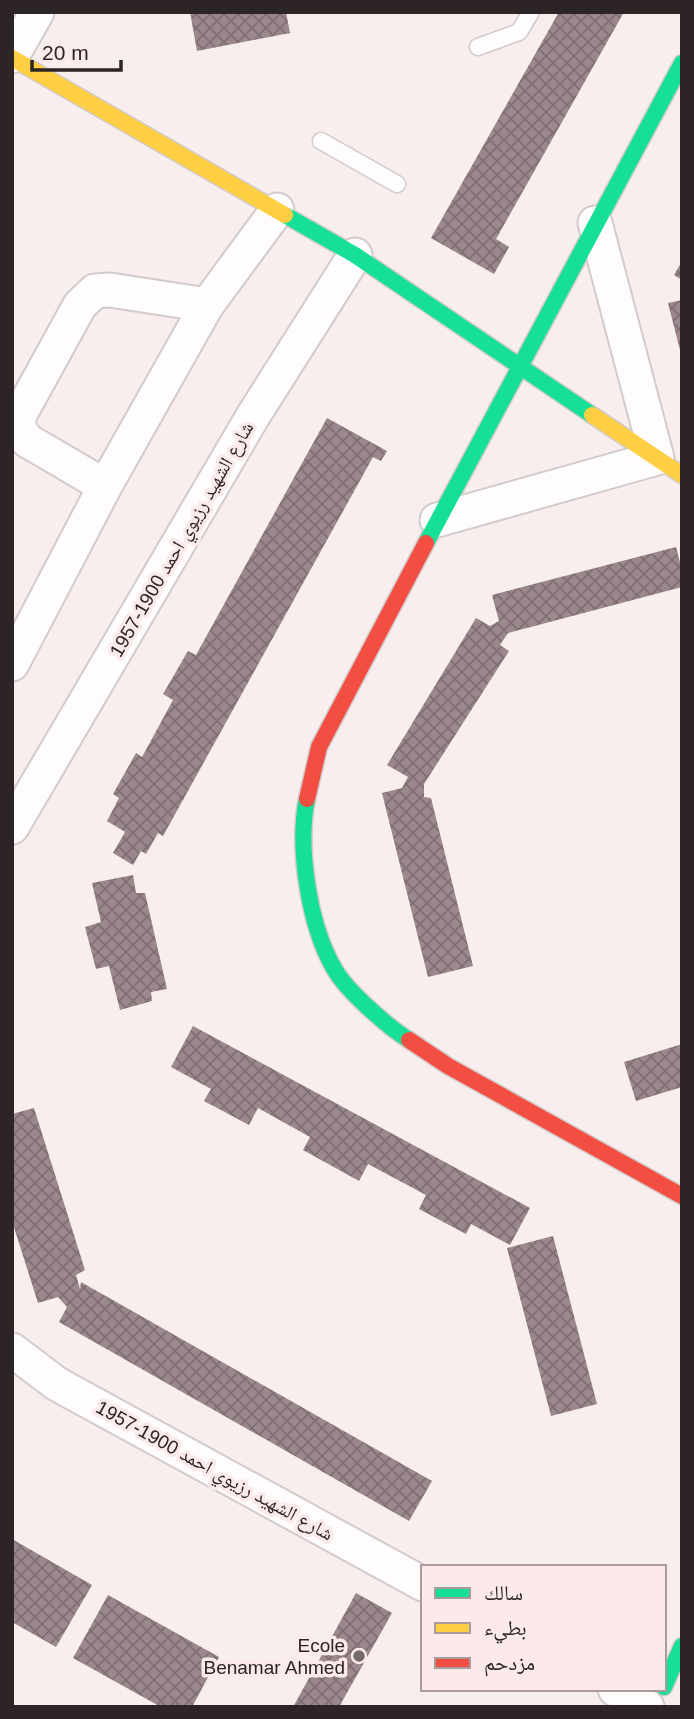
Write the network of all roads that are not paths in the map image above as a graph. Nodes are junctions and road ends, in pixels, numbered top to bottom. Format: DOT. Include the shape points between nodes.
graph roads {
  1 [pos="37,12"];
  2 [pos="531,12"];
  3 [pos="478,47"];
  4 [pos="12,57"];
  5 [pos="682,63"];
  6 [pos="321,141"];
  7 [pos="397,184"];
  8 [pos="277,210"];
  9 [pos="595,222"];
  10 [pos="355,255"];
  11 [pos="207,305"];
  12 [pos="518,365"];
  13 [pos="669,467"];
  14 [pos="105,486"];
  15 [pos="437,520"];
  16 [pos="12,664"];
  17 [pos="12,827"];
  18 [pos="682,1196"];
  19 [pos="12,1350"];
  20 [pos="421,1583"];
  21 [pos="682,1646"];
  22 [pos="666,1683"];
  23 [pos="619,1691"];
  24 [pos="647,1707"];
  1 -- 4 [label="street"];
  2 -- 3 [label="lane" via="519,32"];
  4 -- 8 [label="street"];
  5 -- 9 [label="street"];
  6 -- 7 [label="lane"];
  8 -- 10 [label="street"];
  8 -- 11 [label="street"];
  9 -- 12 [label="street"];
  9 -- 13 [label="street"];
  10 -- 12 [label="street"];
  10 -- 17 [label="street, شارع الشهيد رزيوي احمد 1900-1957" via="246,428"];
  11 -- 14 [label="street"];
  11 -- 14 [label="street" via="110,290 95,292 80,305 19,416 19,430 28,441"];
  12 -- 13 [label="street"];
  12 -- 15 [label="street"];
  13 -- 15 [label="street"];
  14 -- 16 [label="street"];
  15 -- 18 [label="street" via="319,747 303,818 307,897 335,971 390,1028 448,1066"];
  19 -- 20 [label="street, شارع الشهيد رزيوي احمد 1900-1957" via="57,1384"];
  21 -- 22 [label="street"];
  23 -- 24 [label="street"];
}
